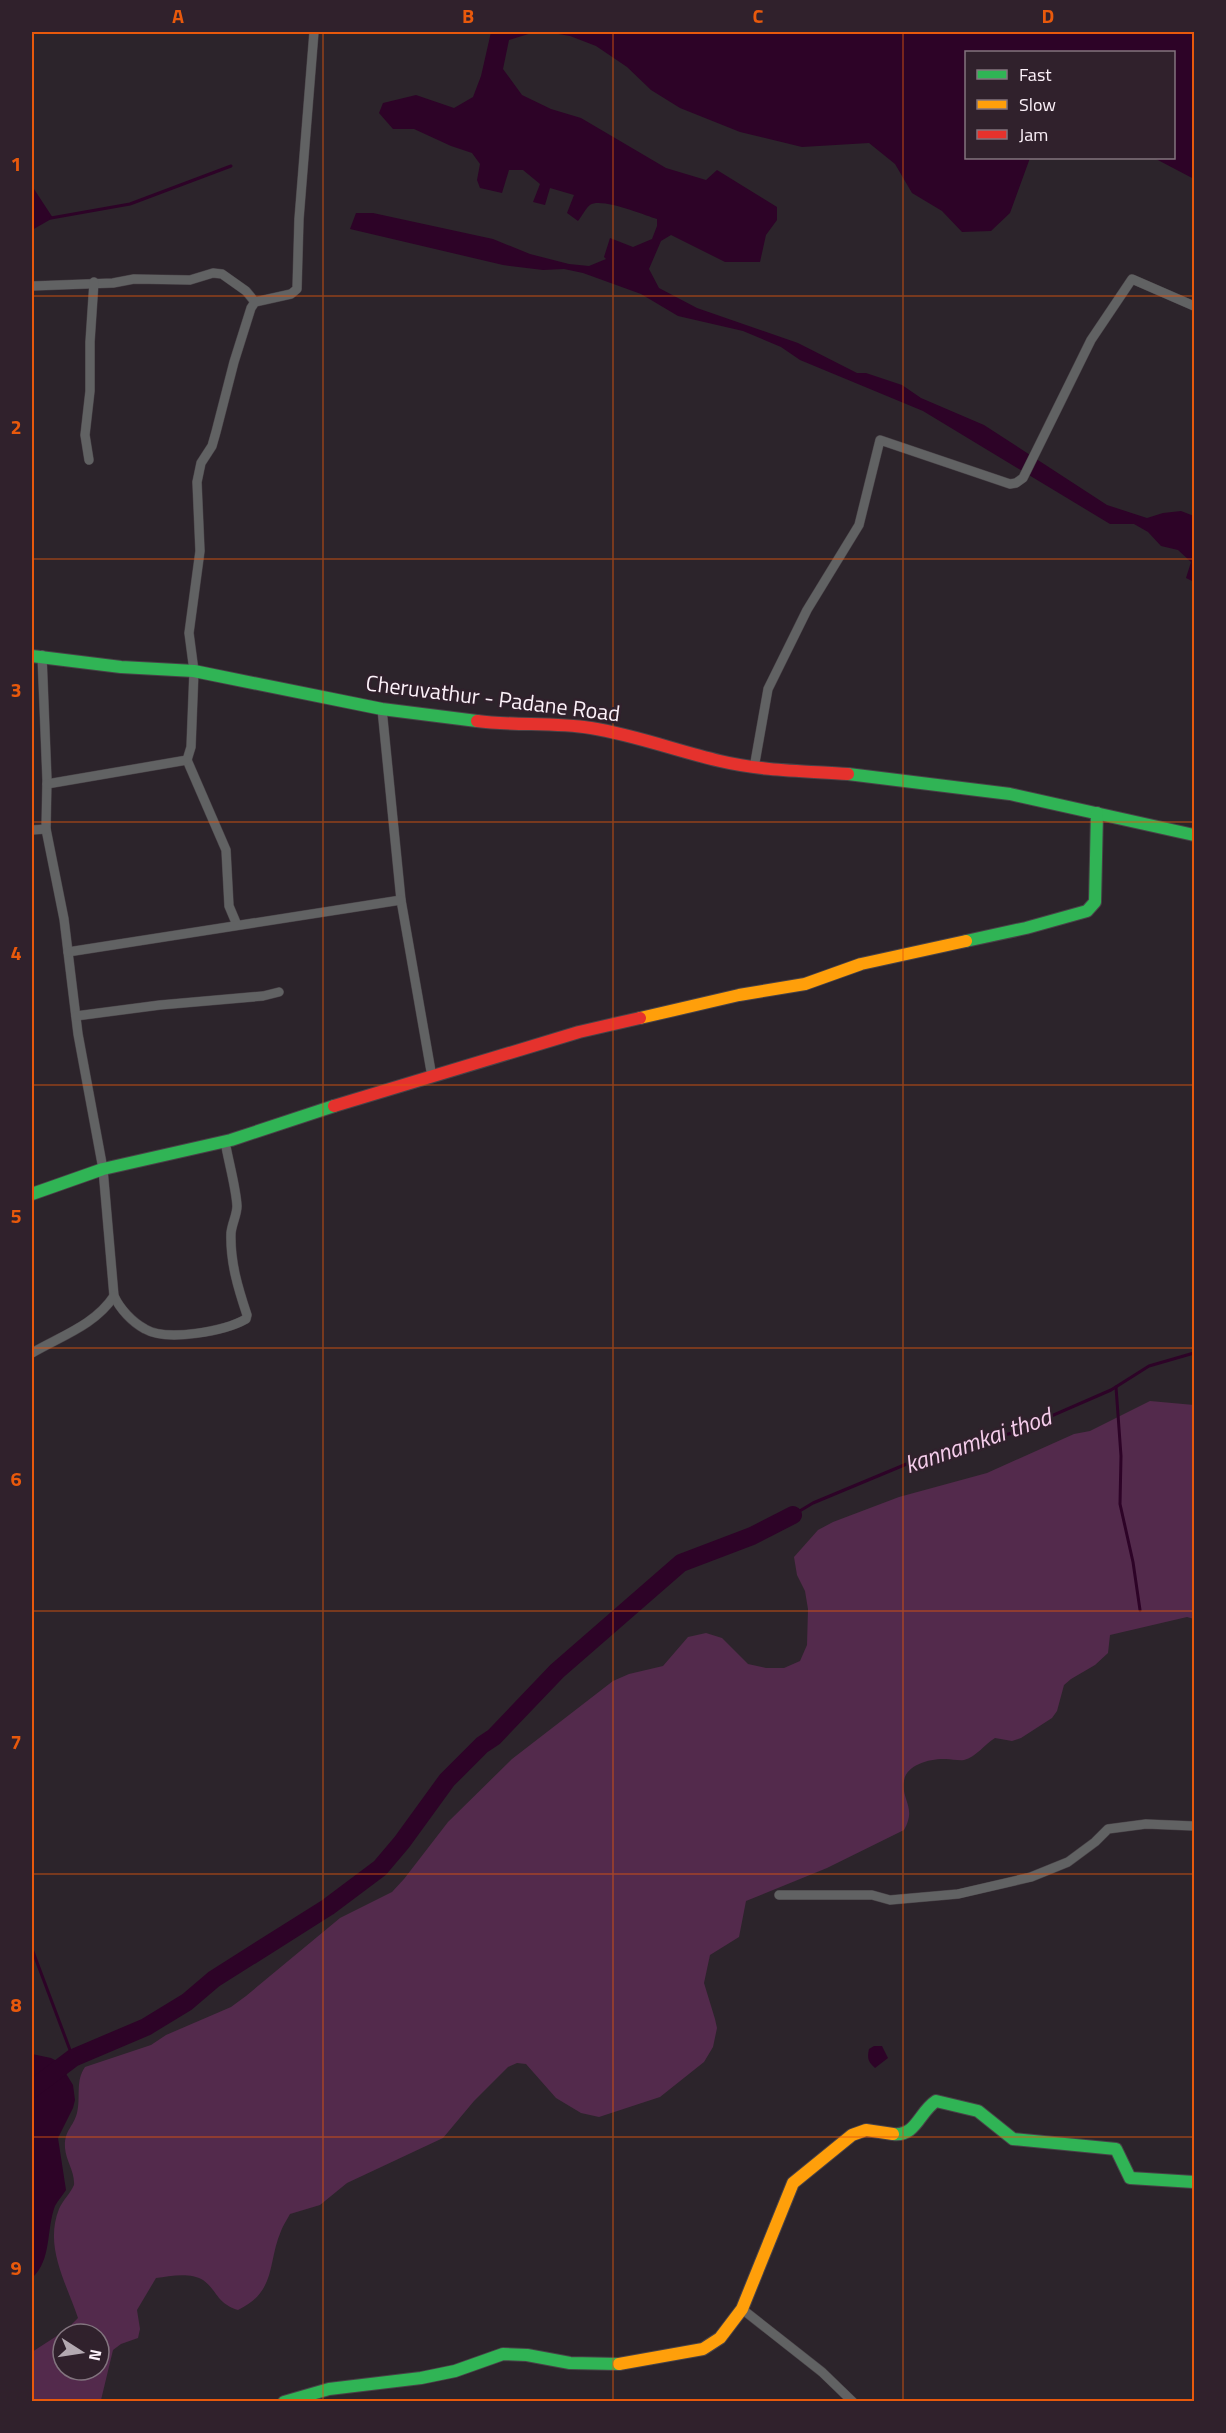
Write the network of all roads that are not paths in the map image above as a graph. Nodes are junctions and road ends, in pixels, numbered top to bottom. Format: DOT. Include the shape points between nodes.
graph roads {
  1 [pos="314,32"];
  2 [pos="94,282"];
  3 [pos="32,286"];
  4 [pos="255,302"];
  5 [pos="1194,306"];
  6 [pos="89,460"];
  7 [pos="37,656"];
  8 [pos="194,671"];
  9 [pos="382,709"];
  10 [pos="188,760"];
  11 [pos="754,768"];
  12 [pos="47,784"];
  13 [pos="1097,813"];
  14 [pos="46,829"];
  15 [pos="32,830"];
  16 [pos="1194,835"];
  17 [pos="401,900"];
  18 [pos="237,925"];
  19 [pos="68,952"];
  20 [pos="279,992"];
  21 [pos="76,1017"];
  22 [pos="432,1077"];
  23 [pos="225,1141"];
  24 [pos="102,1169"];
  25 [pos="32,1194"];
  26 [pos="114,1296"];
  27 [pos="32,1353"];
  28 [pos="1194,1826"];
  29 [pos="779,1895"];
  30 [pos="1194,2182"];
  31 [pos="742,2309"];
  32 [pos="284,2402"];
  33 [pos="853,2402"];
  1 -- 4 [label="street" via="297,289 291,294"];
  2 -- 3 [label="street"];
  2 -- 4 [label="street" via="190,280 222,274"];
  2 -- 6 [label="street" via="85,435"];
  4 -- 8 [label="street" via="212,446 201,463 197,482 200,551 189,633"];
  5 -- 11 [label="street" via="1132,279 1091,340 1023,478 1016,483 880,440 859,525 807,610 768,689"];
  7 -- 8 [label="street, Cheruvathur - Padane Road"];
  7 -- 12 [label="street"];
  8 -- 9 [label="street, Cheruvathur - Padane Road"];
  8 -- 10 [label="street"];
  9 -- 11 [label="street, Cheruvathur - Padane Road" via="489,723 589,728"];
  9 -- 17 [label="street"];
  10 -- 12 [label="street"];
  10 -- 18 [label="street" via="226,850 229,906"];
  11 -- 13 [label="street, Cheruvathur - Padane Road" via="932,783 1010,794"];
  12 -- 14 [label="street"];
  13 -- 16 [label="street, Cheruvathur - Padane Road"];
  13 -- 22 [label="street" via="1095,902 1087,912 861,964 805,984 631,1018"];
  14 -- 15 [label="street"];
  14 -- 19 [label="street"];
  17 -- 18 [label="street"];
  17 -- 22 [label="street"];
  18 -- 19 [label="street"];
  19 -- 21 [label="street"];
  20 -- 21 [label="street"];
  21 -- 24 [label="street"];
  22 -- 23 [label="street"];
  23 -- 24 [label="street"];
  23 -- 26 [label="street" via="237,1204 231,1227 231,1260 246,1319 206,1331 160,1333 146,1330 119,1307"];
  24 -- 25 [label="street"];
  24 -- 26 [label="street"];
  26 -- 27 [label="street" via="91,1321"];
  28 -- 29 [label="street" via="1146,1824 1108,1829 1068,1862 1030,1877 958,1894 890,1900 872,1894"];
  30 -- 31 [label="street" via="1130,2178 1116,2149 1013,2139 976,2110 936,2101 911,2131 902,2135 866,2130 852,2135 793,2183"];
  31 -- 32 [label="street" via="720,2338 703,2349 614,2365 502,2354 455,2372 329,2389"];
  31 -- 33 [label="street" via="822,2372"];
}
